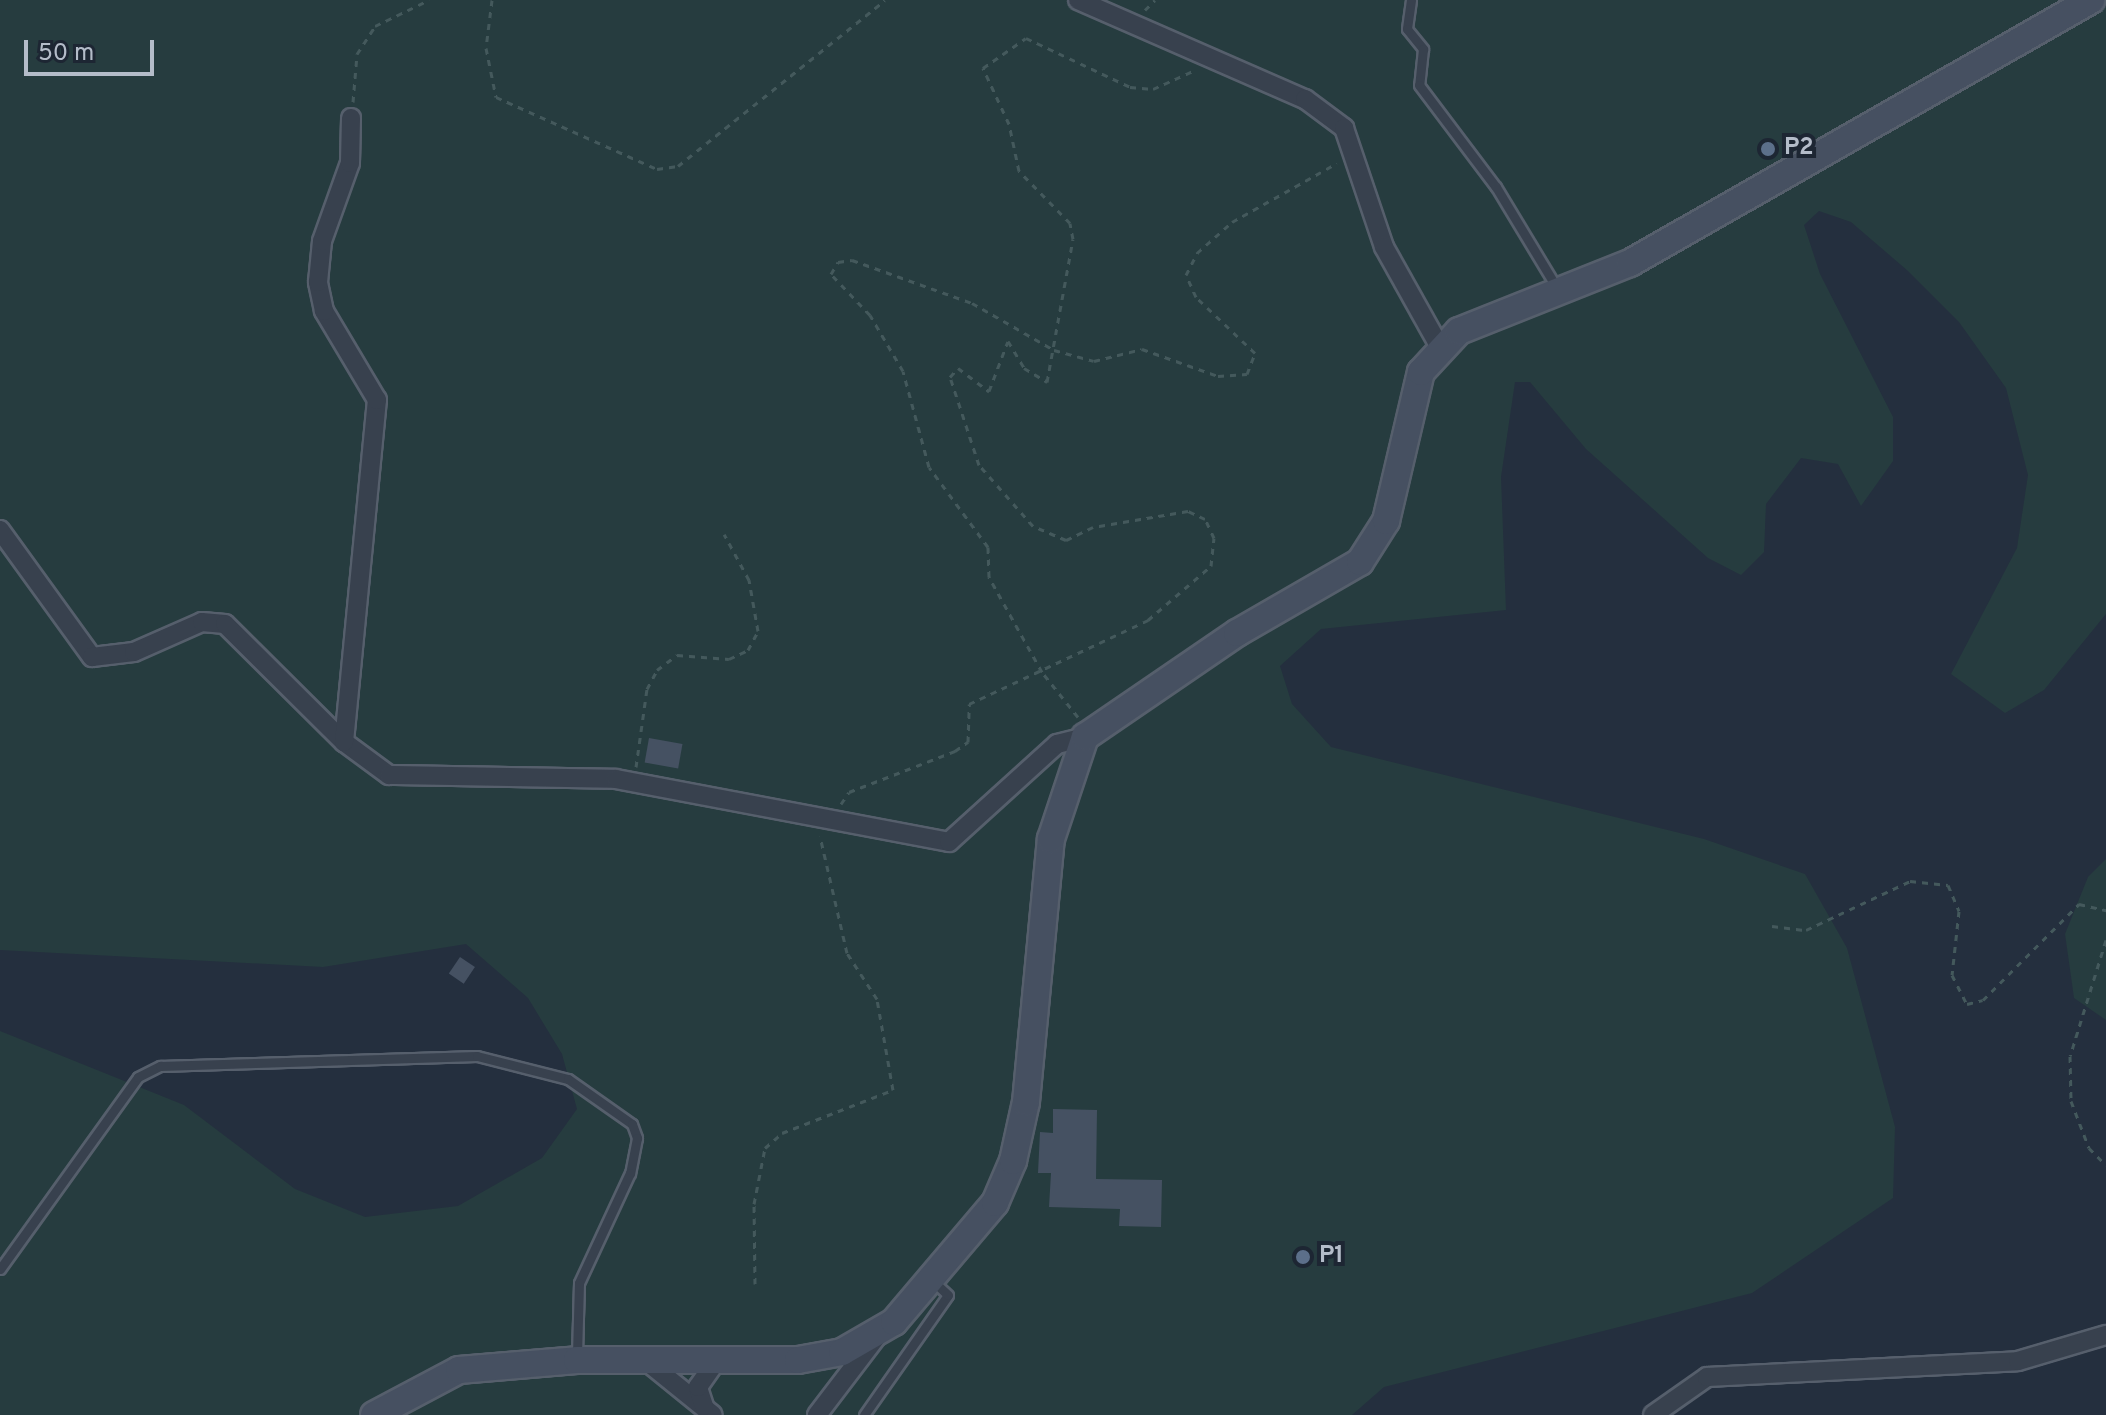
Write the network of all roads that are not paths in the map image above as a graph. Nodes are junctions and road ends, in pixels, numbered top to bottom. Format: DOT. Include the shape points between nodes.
graph roads {
  1 [pos="1078,0"];
  2 [pos="1411,0"];
  3 [pos="2091,0"];
  4 [pos="351,118"];
  5 [pos="1561,295"];
  6 [pos="1440,347"];
  7 [pos="0,530"];
  8 [pos="1088,735"];
  9 [pos="344,742"];
  10 [pos="0,1269"];
  11 [pos="932,1280"];
  12 [pos="878,1335"];
  13 [pos="2106,1335"];
  14 [pos="810,1358"];
  15 [pos="577,1360"];
  16 [pos="645,1360"];
  17 [pos="716,1361"];
  18 [pos="829,1396"];
  19 [pos="709,1411"];
  20 [pos="374,1415"];
  21 [pos="817,1415"];
  22 [pos="864,1415"];
  23 [pos="1653,1415"];
  1 -- 6 [label="street" via="1305,99 1344,128 1357,151 1384,247"];
  2 -- 5 [label="lane" via="1407,29 1423,49 1419,85 1496,187"];
  3 -- 5 [label="street" via="1630,263"];
  4 -- 9 [label="street" via="350,163 322,241 318,282 324,311 377,400"];
  5 -- 6 [label="street" via="1459,331"];
  6 -- 8 [label="street" via="1412,398 1386,521 1360,562 1264,615"];
  7 -- 9 [label="street" via="92,657 134,652 202,622 225,624"];
  8 -- 9 [label="street" via="1057,744 949,842 633,783 389,775"];
  8 -- 11 [label="street" via="1051,839 1026,1102 1013,1161 995,1203"];
  10 -- 15 [label="lane" via="138,1077 160,1066 491,1059 568,1079 632,1124 637,1138 630,1173 579,1283"];
  11 -- 12 [label="street"];
  11 -- 22 [label="lane" via="948,1295"];
  12 -- 14 [label="street"];
  12 -- 18 [label="street"];
  13 -- 23 [label="street" via="2018,1361 1707,1377"];
  14 -- 17 [label="street"];
  14 -- 18 [label="street" via="826,1371"];
  15 -- 16 [label="street"];
  15 -- 20 [label="street" via="459,1370"];
  16 -- 17 [label="street"];
  16 -- 19 [label="street"];
  17 -- 19 [label="street" via="700,1381"];
  18 -- 21 [label="street"];
}
